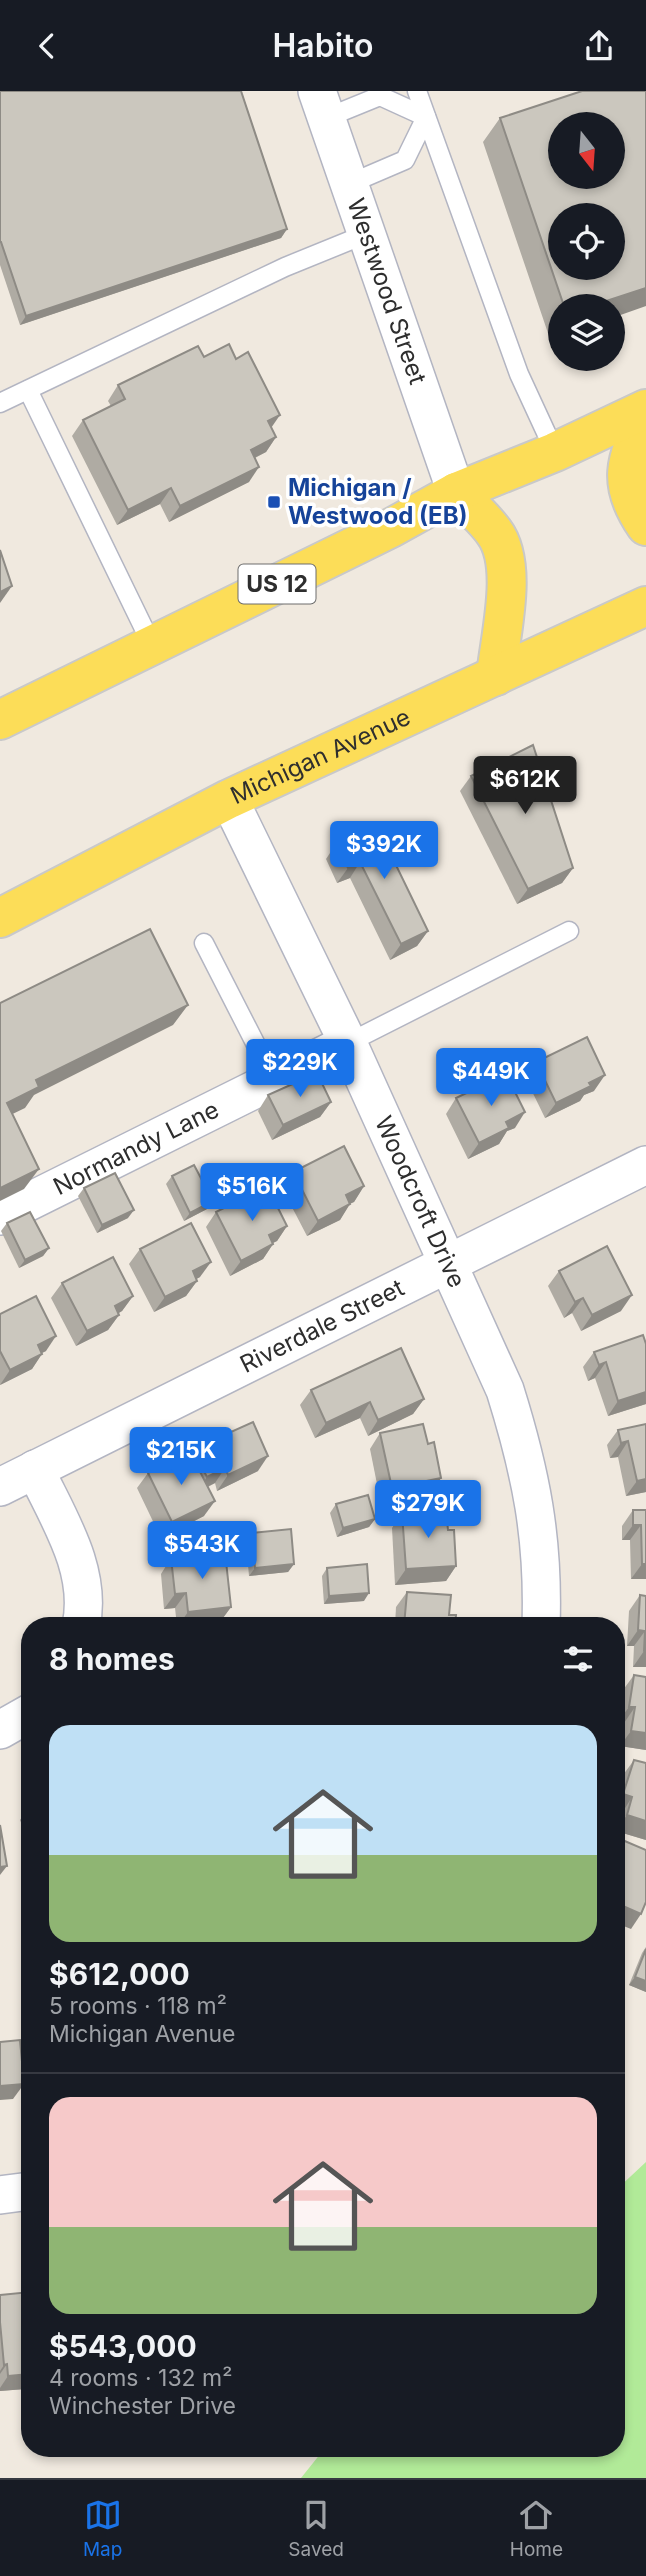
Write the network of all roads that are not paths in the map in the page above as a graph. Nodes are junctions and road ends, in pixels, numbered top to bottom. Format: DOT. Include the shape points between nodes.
graph roads {
  1 [pos="417,91"];
  2 [pos="321,105"];
  3 [pos="426,117"];
  4 [pos="349,184"];
  5 [pos="366,234"];
  6 [pos="28,390"];
  7 [pos="0,403"];
  8 [pos="646,409"];
  9 [pos="646,417"];
  10 [pos="555,452"];
  11 [pos="456,492"];
  12 [pos="646,526"];
  13 [pos="646,606"];
  14 [pos="152,645"];
  15 [pos="496,676"];
  16 [pos="0,720"];
  17 [pos="229,799"];
  18 [pos="0,918"];
  19 [pos="569,932"];
  20 [pos="204,943"];
  21 [pos="348,1043"];
  22 [pos="274,1080"];
  23 [pos="646,1165"];
  24 [pos="0,1216"];
  25 [pos="448,1263"];
  26 [pos="35,1469"];
  27 [pos="0,1487"];
  28 [pos="82,1617"];
  29 [pos="541,1617"];
  30 [pos="21,1718"];
  31 [pos="0,1730"];
  32 [pos="21,2192"];
  33 [pos="0,2195"];
  1 -- 3 [label="lane"];
  2 -- 3 [label="lane" via="380,96"];
  2 -- 4 [label="street, Westwood Street"];
  3 -- 4 [label="lane" via="405,160"];
  3 -- 10 [label="lane" via="519,375"];
  4 -- 5 [label="street, Westwood Street"];
  5 -- 6 [label="lane" via="285,267"];
  5 -- 11 [label="street, Westwood Street"];
  6 -- 7 [label="lane"];
  6 -- 14 [label="lane"];
  8 -- 10 [label="main road, US 12"];
  9 -- 12 [label="main road" via="629,453 626,475 634,508"];
  10 -- 11 [label="main road, US 12"];
  11 -- 14 [label="main road, US 12"];
  11 -- 15 [label="main road" via="495,533 506,561"];
  13 -- 15 [label="main road, Michigan Avenue"];
  14 -- 16 [label="main road, US 12"];
  15 -- 17 [label="main road, Michigan Avenue"];
  17 -- 18 [label="main road, Michigan Avenue"];
  17 -- 21 [label="street, Woodcroft Drive"];
  19 -- 21 [label="lane"];
  20 -- 22 [label="lane"];
  21 -- 22 [label="street, Normandy Lane"];
  21 -- 25 [label="street, Woodcroft Drive"];
  22 -- 24 [label="street, Normandy Lane"];
  23 -- 25 [label="street, Riverdale Street"];
  25 -- 26 [label="street, Riverdale Street"];
  25 -- 29 [label="street, Woodcroft Drive" via="505,1390 520,1438 538,1523"];
  26 -- 27 [label="street, Riverdale Street"];
  26 -- 28 [label="street" via="77,1560"];
  30 -- 31 [label="street"];
  32 -- 33 [label="street"];
}
